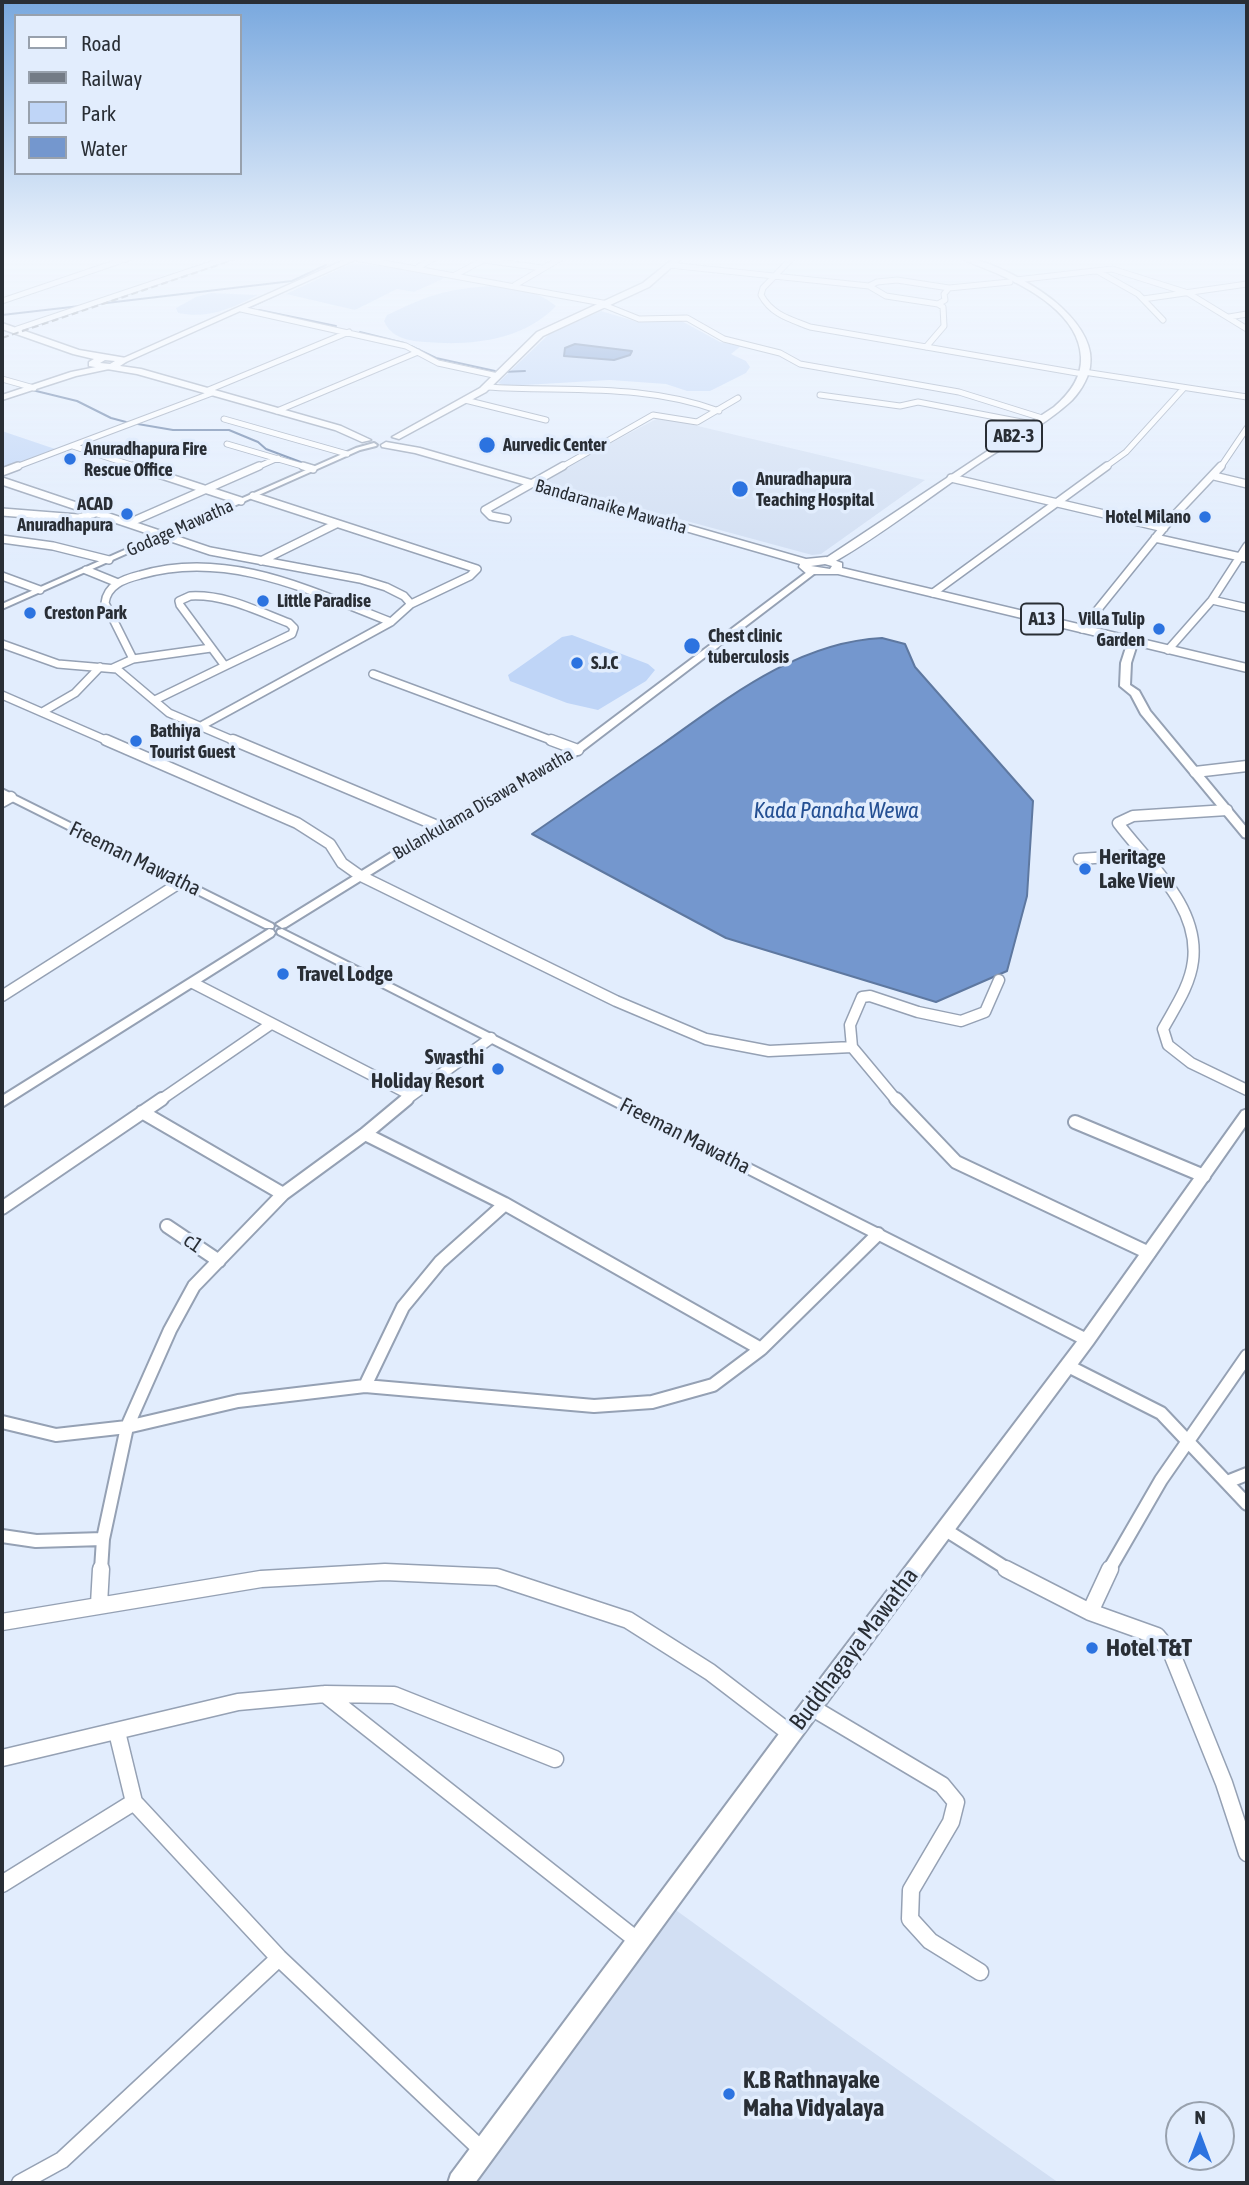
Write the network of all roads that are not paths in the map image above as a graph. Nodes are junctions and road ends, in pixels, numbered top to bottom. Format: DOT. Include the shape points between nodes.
graph roads {
  1 [pos="118,360"];
  2 [pos="284,360"];
  3 [pos="399,360"];
  4 [pos="433,360"];
  5 [pos="514,360"];
  6 [pos="793,360"];
  7 [pos="1004,360"];
  8 [pos="1085,360"];
  9 [pos="89,361"];
  10 [pos="113,362"];
  11 [pos="1083,373"];
  12 [pos="74,374"];
  13 [pos="498,376"];
  14 [pos="2,379"];
  15 [pos="487,387"];
  16 [pos="34,388"];
  17 [pos="1183,389"];
  18 [pos="209,392"];
  19 [pos="820,395"];
  20 [pos="1247,397"];
  21 [pos="2,398"];
  22 [pos="738,398"];
  23 [pos="465,400"];
  24 [pos="276,411"];
  25 [pos="719,411"];
  26 [pos="1042,418"];
  27 [pos="224,419"];
  28 [pos="545,419"];
  29 [pos="1032,424"];
  30 [pos="415,425"];
  31 [pos="1247,428"];
  32 [pos="396,439"];
  33 [pos="373,441"];
  34 [pos="227,444"];
  35 [pos="73,446"];
  36 [pos="416,450"];
  37 [pos="347,454"];
  38 [pos="278,458"];
  39 [pos="313,469"];
  40 [pos="2,472"];
  41 [pos="1214,476"];
  42 [pos="951,478"];
  43 [pos="2,481"];
  44 [pos="529,484"];
  45 [pos="1247,484"];
  46 [pos="206,490"];
  47 [pos="253,496"];
  48 [pos="241,501"];
  49 [pos="1057,504"];
  50 [pos="2,512"];
  51 [pos="96,513"];
  52 [pos="507,519"];
  53 [pos="130,523"];
  54 [pos="336,524"];
  55 [pos="1164,528"];
  56 [pos="165,535"];
  57 [pos="1155,538"];
  58 [pos="2,539"];
  59 [pos="1247,546"];
  60 [pos="1243,558"];
  61 [pos="109,560"];
  62 [pos="261,561"];
  63 [pos="833,565"];
  64 [pos="808,567"];
  65 [pos="86,570"];
  66 [pos="2,576"];
  67 [pos="118,583"];
  68 [pos="40,590"];
  69 [pos="933,593"];
  70 [pos="1212,600"];
  71 [pos="411,604"];
  72 [pos="2,607"];
  73 [pos="1247,608"];
  74 [pos="391,622"];
  75 [pos="1082,629"];
  76 [pos="1133,641"];
  77 [pos="2,644"];
  78 [pos="211,648"];
  79 [pos="16,650"];
  80 [pos="1168,650"];
  81 [pos="2,657"];
  82 [pos="133,659"];
  83 [pos="100,667"];
  84 [pos="225,667"];
  85 [pos="113,668"];
  86 [pos="1247,668"];
  87 [pos="373,674"];
  88 [pos="2,695"];
  89 [pos="155,700"];
  90 [pos="44,711"];
  91 [pos="201,726"];
  92 [pos="578,750"];
  93 [pos="1247,766"];
  94 [pos="1195,772"];
  95 [pos="5,797"];
  96 [pos="1227,810"];
  97 [pos="440,827"];
  98 [pos="1247,835"];
  99 [pos="1141,855"];
  100 [pos="1079,859"];
  101 [pos="359,874"];
  102 [pos="181,882"];
  103 [pos="275,929"];
  104 [pos="999,980"];
  105 [pos="193,983"];
  106 [pos="2,996"];
  107 [pos="271,1024"];
  108 [pos="491,1038"];
  109 [pos="852,1047"];
  110 [pos="1247,1090"];
  111 [pos="411,1095"];
  112 [pos="2,1101"];
  113 [pos="142,1112"];
  114 [pos="1075,1122"];
  115 [pos="1244,1126"];
  116 [pos="365,1134"];
  117 [pos="1204,1176"];
  118 [pos="283,1194"];
  119 [pos="505,1204"];
  120 [pos="2,1208"];
  121 [pos="167,1226"];
  122 [pos="877,1234"];
  123 [pos="1149,1253"];
  124 [pos="219,1261"];
  125 [pos="1087,1340"];
  126 [pos="761,1349"];
  127 [pos="1247,1356"];
  128 [pos="1068,1366"];
  129 [pos="365,1387"];
  130 [pos="2,1422"];
  131 [pos="127,1427"];
  132 [pos="1188,1439"];
  133 [pos="1247,1474"];
  134 [pos="1227,1482"];
  135 [pos="1247,1504"];
  136 [pos="944,1529"];
  137 [pos="2,1536"];
  138 [pos="103,1539"];
  139 [pos="99,1604"];
  140 [pos="1090,1612"];
  141 [pos="2,1622"];
  142 [pos="325,1694"];
  143 [pos="811,1707"];
  144 [pos="117,1732"];
  145 [pos="791,1734"];
  146 [pos="2,1758"];
  147 [pos="555,1759"];
  148 [pos="134,1802"];
  149 [pos="1247,1853"];
  150 [pos="2,1884"];
  151 [pos="638,1941"];
  152 [pos="279,1958"];
  153 [pos="981,1972"];
  154 [pos="483,2151"];
  155 [pos="20,2183"];
  156 [pos="460,2183"];
  1 -- 10 [label="main road"];
  2 -- 18 [label="street"];
  3 -- 24 [label="street"];
  4 -- 13 [label="street"];
  5 -- 13 [label="main road"];
  6 -- 26 [label="street" via="959,392"];
  7 -- 11 [label="street"];
  8 -- 11 [label="main road"];
  9 -- 10 [label="highway, Bandaranaike Mawatha"];
  9 -- 12 [label="main road"];
  10 -- 12 [label="main road"];
  10 -- 18 [label="highway, Bandaranaike Mawatha"];
  11 -- 17 [label="street"];
  11 -- 26 [label="main road, AB2-3" via="1066,403"];
  12 -- 16 [label="main road"];
  13 -- 15 [label="main road"];
  14 -- 16 [label="street"];
  15 -- 23 [label="main road"];
  15 -- 25 [label="street" via="664,396"];
  16 -- 21 [label="main road"];
  17 -- 20 [label="street"];
  17 -- 49 [label="street" via="1126,452"];
  18 -- 24 [label="highway, Bandaranaike Mawatha"];
  18 -- 35 [label="street"];
  19 -- 29 [label="street" via="900,406 918,402"];
  22 -- 25 [label="street"];
  23 -- 28 [label="street"];
  23 -- 30 [label="main road"];
  24 -- 33 [label="highway, Bandaranaike Mawatha"];
  25 -- 44 [label="street" via="692,423 653,415"];
  26 -- 29 [label="main road, AB2-3"];
  27 -- 37 [label="street"];
  29 -- 42 [label="main road, AB2-3"];
  30 -- 32 [label="main road"];
  30 -- 33 [label="main road"];
  31 -- 41 [label="street"];
  32 -- 33 [label="highway"];
  32 -- 36 [label="highway, Bandaranaike Mawatha"];
  33 -- 36 [label="highway, Bandaranaike Mawatha"];
  33 -- 37 [label="street, Godage Mawatha"];
  34 -- 38 [label="street"];
  35 -- 40 [label="street"];
  35 -- 46 [label="street"];
  36 -- 44 [label="highway, Bandaranaike Mawatha"];
  37 -- 39 [label="street, Godage Mawatha"];
  38 -- 39 [label="street"];
  38 -- 46 [label="street"];
  39 -- 47 [label="street, Godage Mawatha"];
  41 -- 45 [label="street"];
  41 -- 55 [label="street"];
  42 -- 49 [label="street"];
  42 -- 63 [label="main road, AB2-3"];
  43 -- 51 [label="street"];
  44 -- 52 [label="street" via="485,510"];
  44 -- 64 [label="highway, Bandaranaike Mawatha"];
  46 -- 48 [label="street"];
  46 -- 53 [label="street"];
  47 -- 48 [label="street, Godage Mawatha"];
  47 -- 54 [label="street"];
  48 -- 56 [label="street, Godage Mawatha"];
  49 -- 55 [label="street"];
  49 -- 69 [label="street"];
  50 -- 51 [label="street" via="78,518"];
  51 -- 53 [label="street"];
  53 -- 56 [label="street"];
  54 -- 62 [label="street"];
  54 -- 71 [label="street" via="477,569"];
  55 -- 57 [label="street"];
  56 -- 61 [label="street, Godage Mawatha"];
  56 -- 62 [label="street" via="239,559"];
  57 -- 60 [label="street"];
  57 -- 75 [label="street"];
  58 -- 61 [label="street"];
  59 -- 60 [label="street"];
  60 -- 70 [label="street"];
  61 -- 65 [label="street, Godage Mawatha"];
  62 -- 71 [label="street" via="360,579 386,587"];
  63 -- 64 [label="highway" via="828,573"];
  63 -- 69 [label="highway, A13"];
  64 -- 92 [label="main road, Bulankulama Disawa Mawatha"];
  65 -- 67 [label="street"];
  65 -- 68 [label="street, Godage Mawatha"];
  66 -- 68 [label="street"];
  67 -- 74 [label="street" via="174,567 230,567"];
  67 -- 82 [label="street" via="107,593 106,603"];
  68 -- 72 [label="street, Godage Mawatha"];
  69 -- 75 [label="highway, A13"];
  70 -- 73 [label="street"];
  70 -- 80 [label="street"];
  71 -- 74 [label="street"];
  74 -- 91 [label="street"];
  75 -- 76 [label="highway, A13"];
  76 -- 80 [label="highway, A13"];
  76 -- 94 [label="main road" via="1125,686"];
  77 -- 79 [label="street"];
  78 -- 82 [label="street"];
  78 -- 84 [label="street"];
  78 -- 84 [label="street" via="180,605 183,598 214,596 294,628 292,634"];
  79 -- 81 [label="street"];
  79 -- 83 [label="street" via="58,664"];
  80 -- 86 [label="highway, A13"];
  82 -- 85 [label="street"];
  83 -- 85 [label="street"];
  83 -- 90 [label="street" via="68,698"];
  84 -- 89 [label="street"];
  85 -- 89 [label="street"];
  87 -- 92 [label="street"];
  88 -- 90 [label="street"];
  89 -- 91 [label="street" via="169,713"];
  90 -- 101 [label="street" via="297,822 330,844 342,863"];
  91 -- 97 [label="street"];
  92 -- 97 [label="main road, Bulankulama Disawa Mawatha"];
  93 -- 94 [label="street"];
  94 -- 96 [label="main road"];
  95 -- 102 [label="street, Freeman Mawatha"];
  96 -- 98 [label="main road"];
  96 -- 99 [label="street" via="1122,818 1118,822"];
  97 -- 101 [label="main road, Bulankulama Disawa Mawatha"];
  99 -- 100 [label="street"];
  99 -- 110 [label="street" via="1184,907 1195,938 1187,985 1163,1029 1168,1045 1191,1063"];
  101 -- 103 [label="main road, Bulankulama Disawa Mawatha"];
  101 -- 109 [label="street" via="616,1001 706,1039 769,1051"];
  102 -- 103 [label="street, Freeman Mawatha"];
  102 -- 106 [label="street"];
  103 -- 105 [label="main road, Bulankulama Disawa Mawatha"];
  103 -- 108 [label="street, Freeman Mawatha"];
  104 -- 109 [label="street" via="985,1012 961,1021 862,997 850,1025"];
  105 -- 107 [label="street"];
  105 -- 112 [label="main road, Bulankulama Disawa Mawatha"];
  107 -- 111 [label="street"];
  107 -- 113 [label="street"];
  108 -- 111 [label="street"];
  108 -- 122 [label="street, Freeman Mawatha"];
  109 -- 123 [label="street" via="911,1117 957,1162"];
  111 -- 116 [label="street"];
  113 -- 118 [label="street"];
  113 -- 120 [label="street"];
  114 -- 117 [label="street"];
  115 -- 117 [label="main road, Buddhagaya Mawatha"];
  116 -- 118 [label="street"];
  116 -- 119 [label="street"];
  117 -- 123 [label="main road, Buddhagaya Mawatha"];
  118 -- 124 [label="street"];
  119 -- 126 [label="street"];
  119 -- 129 [label="street" via="440,1262 403,1307"];
  121 -- 124 [label="street, c1"];
  122 -- 125 [label="street, Freeman Mawatha"];
  122 -- 126 [label="street"];
  123 -- 125 [label="main road, Buddhagaya Mawatha"];
  124 -- 131 [label="street" via="194,1286"];
  125 -- 128 [label="main road, Buddhagaya Mawatha"];
  126 -- 129 [label="street" via="713,1385 652,1402 594,1406"];
  127 -- 132 [label="street"];
  128 -- 132 [label="street" via="1161,1413"];
  128 -- 136 [label="main road, Buddhagaya Mawatha"];
  129 -- 131 [label="street" via="238,1401"];
  130 -- 131 [label="street" via="56,1435"];
  131 -- 138 [label="street"];
  132 -- 134 [label="street"];
  132 -- 140 [label="street" via="1106,1574"];
  133 -- 134 [label="street"];
  134 -- 135 [label="street"];
  136 -- 140 [label="street" via="1016,1575"];
  136 -- 143 [label="main road, Buddhagaya Mawatha"];
  137 -- 138 [label="street" via="36,1541"];
  138 -- 139 [label="street"];
  139 -- 141 [label="street"];
  139 -- 145 [label="street" via="261,1578 385,1572 497,1577 628,1620 710,1672"];
  140 -- 149 [label="street" via="1157,1636 1172,1654"];
  142 -- 144 [label="street" via="238,1702"];
  142 -- 147 [label="street" via="394,1695"];
  142 -- 151 [label="street"];
  143 -- 145 [label="main road, Buddhagaya Mawatha"];
  143 -- 153 [label="street" via="942,1785 956,1802 951,1822 911,1890 909,1919 930,1941"];
  144 -- 146 [label="street"];
  144 -- 148 [label="street"];
  145 -- 151 [label="main road, Buddhagaya Mawatha"];
  148 -- 150 [label="street"];
  148 -- 152 [label="street"];
  151 -- 154 [label="main road, Buddhagaya Mawatha"];
  152 -- 154 [label="street"];
  152 -- 155 [label="street" via="62,2160"];
  154 -- 156 [label="main road, Buddhagaya Mawatha"];
}
